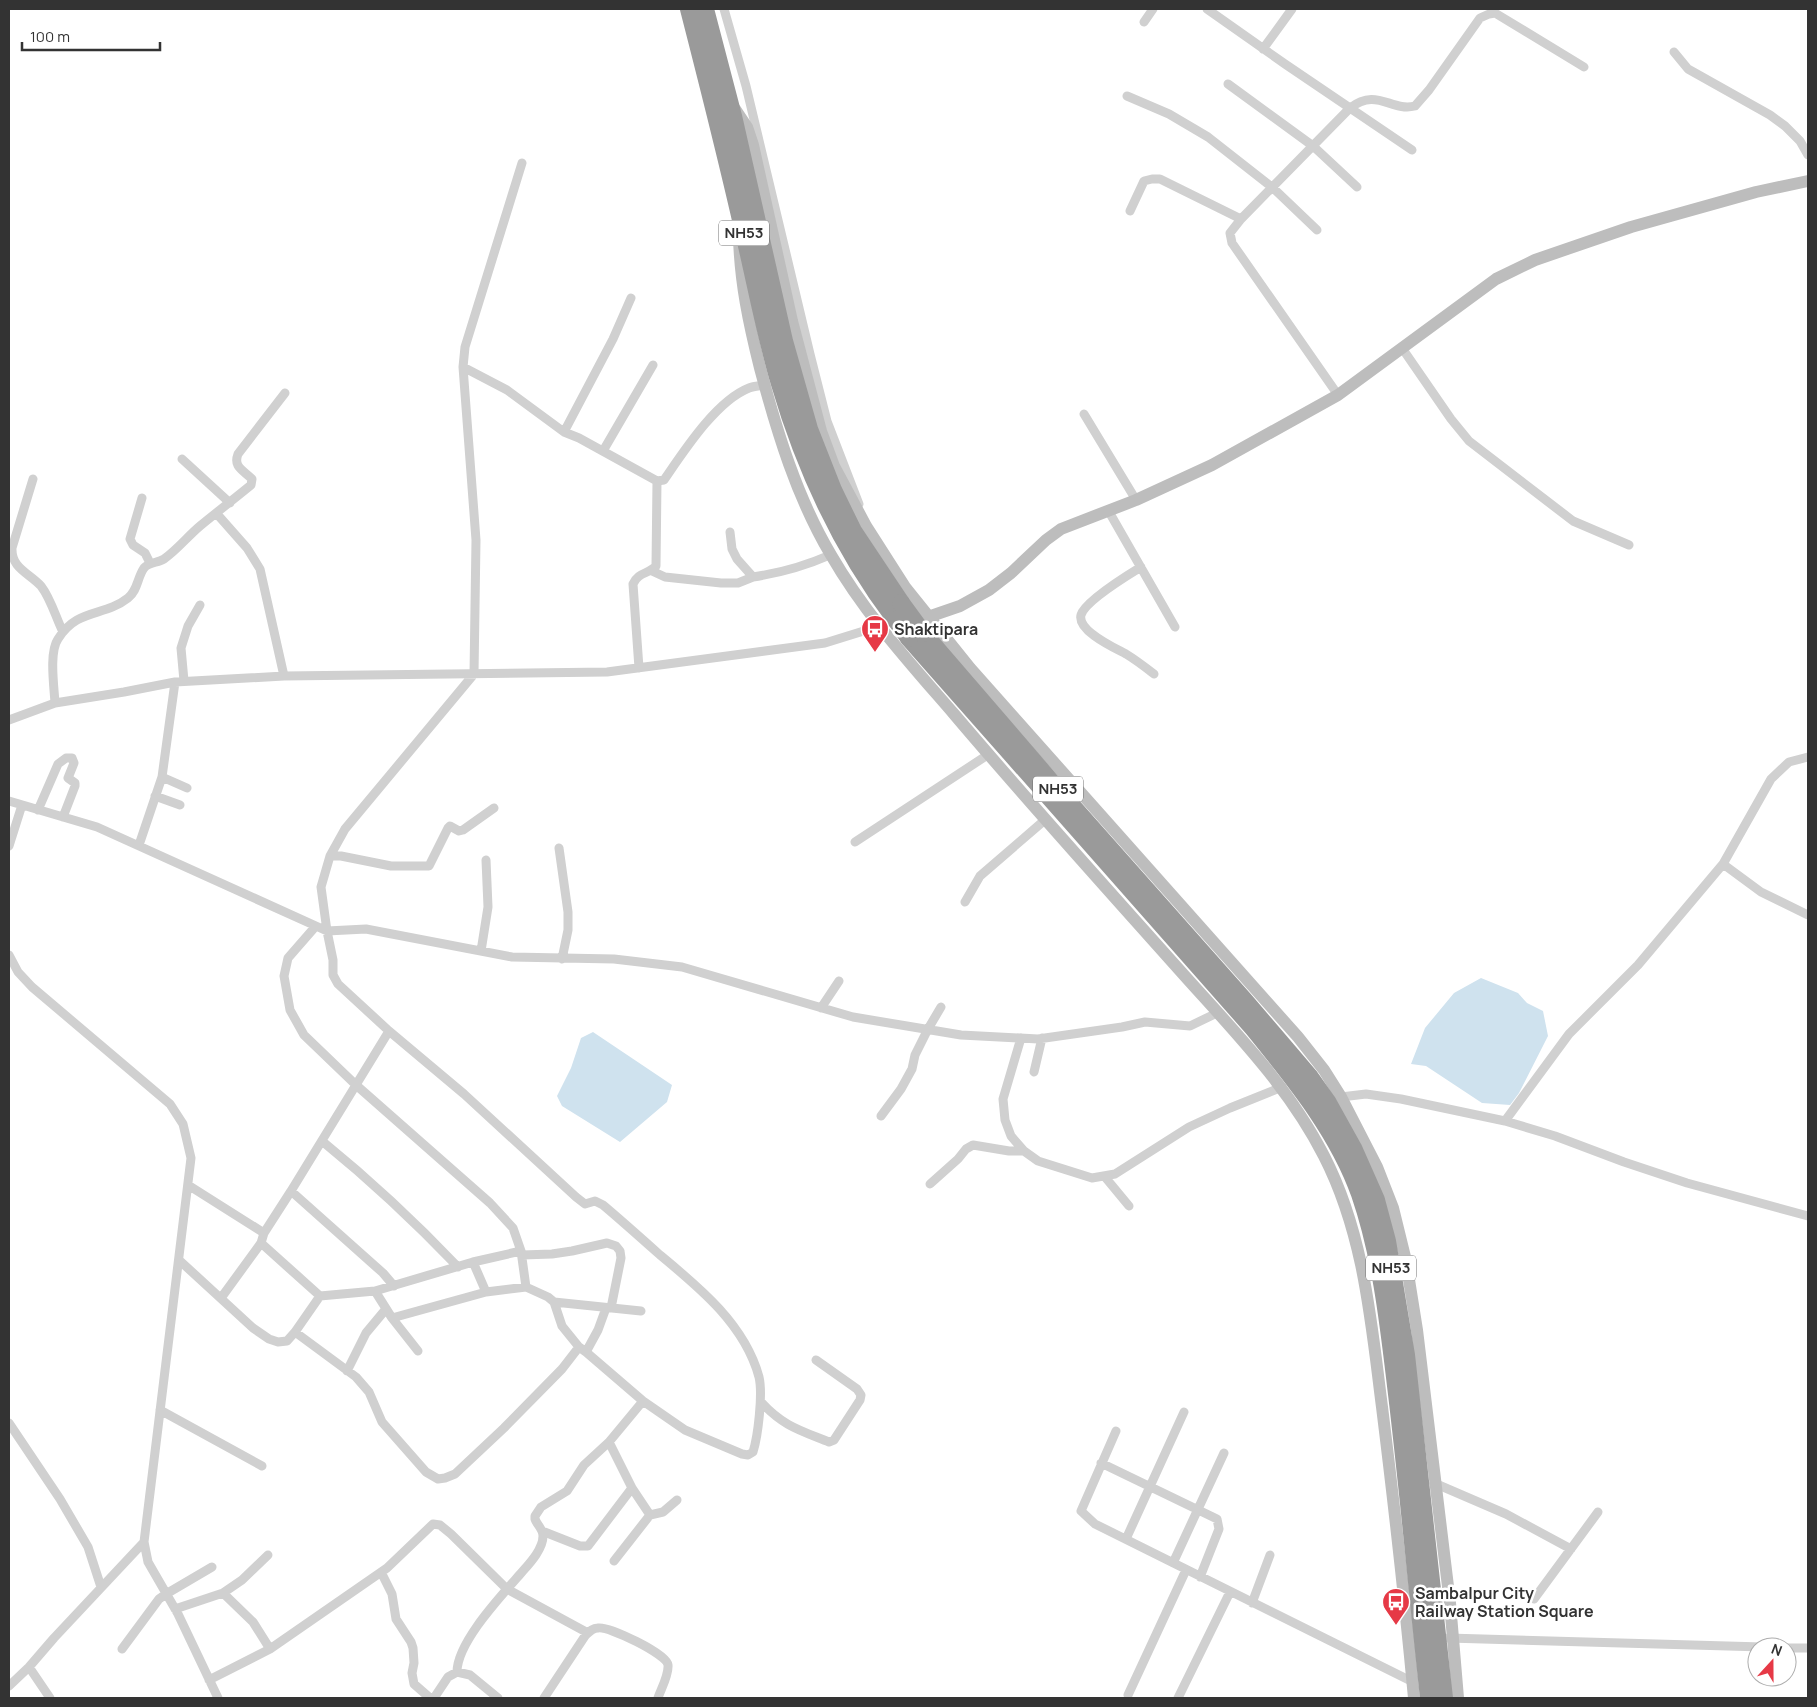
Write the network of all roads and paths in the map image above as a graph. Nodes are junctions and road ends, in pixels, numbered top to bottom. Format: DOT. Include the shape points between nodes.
graph roads {
  1 [pos="689,9"];
  2 [pos="705,9"];
  3 [pos="724,9"];
  4 [pos="1153,9"];
  5 [pos="1207,9"];
  6 [pos="1292,9"];
  7 [pos="1144,22"];
  8 [pos="1264,49"];
  9 [pos="1674,52"];
  10 [pos="1584,67"];
  11 [pos="1228,84"];
  12 [pos="1128,96"];
  13 [pos="729,100"];
  14 [pos="1350,108"];
  15 [pos="1313,146"];
  16 [pos="1412,150"];
  17 [pos="1808,155"];
  18 [pos="522,163"];
  19 [pos="1808,181"];
  20 [pos="1357,187"];
  21 [pos="1272,188"];
  22 [pos="738,206"];
  23 [pos="1130,211"];
  24 [pos="1241,219"];
  25 [pos="1317,230"];
  26 [pos="631,298"];
  27 [pos="1402,348"];
  28 [pos="653,365"];
  29 [pos="463,367"];
  30 [pos="765,385"];
  31 [pos="285,392"];
  32 [pos="1338,395"];
  33 [pos="1084,414"];
  34 [pos="564,432"];
  35 [pos="603,451"];
  36 [pos="811,453"];
  37 [pos="182,459"];
  38 [pos="33,479"];
  39 [pos="657,481"];
  40 [pos="142,498"];
  41 [pos="1136,500"];
  42 [pos="230,502"];
  43 [pos="1108,510"];
  44 [pos="217,514"];
  45 [pos="859,514"];
  46 [pos="730,532"];
  47 [pos="1629,544"];
  48 [pos="830,555"];
  49 [pos="150,563"];
  50 [pos="1141,567"];
  51 [pos="652,570"];
  52 [pos="753,577"];
  53 [pos="200,605"];
  54 [pos="928,617"];
  55 [pos="878,626"];
  56 [pos="1175,627"];
  57 [pos="62,632"];
  58 [pos="639,668"];
  59 [pos="474,674"];
  60 [pos="1154,674"];
  61 [pos="284,676"];
  62 [pos="180,682"];
  63 [pos="55,703"];
  64 [pos="9,720"];
  65 [pos="989,754"];
  66 [pos="1808,757"];
  67 [pos="162,777"];
  68 [pos="187,788"];
  69 [pos="156,796"];
  70 [pos="9,801"];
  71 [pos="22,805"];
  72 [pos="180,805"];
  73 [pos="494,808"];
  74 [pos="38,810"];
  75 [pos="63,817"];
  76 [pos="1046,820"];
  77 [pos="854,842"];
  78 [pos="9,846"];
  79 [pos="139,846"];
  80 [pos="559,848"];
  81 [pos="330,856"];
  82 [pos="486,860"];
  83 [pos="1723,864"];
  84 [pos="964,902"];
  85 [pos="1808,915"];
  86 [pos="314,927"];
  87 [pos="327,931"];
  88 [pos="481,951"];
  89 [pos="9,955"];
  90 [pos="562,959"];
  91 [pos="839,981"];
  92 [pos="942,1006"];
  93 [pos="821,1008"];
  94 [pos="1217,1013"];
  95 [pos="928,1029"];
  96 [pos="389,1031"];
  97 [pos="1021,1038"];
  98 [pos="1042,1038"];
  99 [pos="1034,1072"];
  100 [pos="356,1085"];
  101 [pos="1282,1087"];
  102 [pos="1341,1097"];
  103 [pos="881,1116"];
  104 [pos="1505,1121"];
  105 [pos="322,1141"];
  106 [pos="1024,1151"];
  107 [pos="1105,1177"];
  108 [pos="930,1184"];
  109 [pos="188,1185"];
  110 [pos="291,1191"];
  111 [pos="1128,1206"];
  112 [pos="1808,1216"];
  113 [pos="264,1233"];
  114 [pos="261,1242"];
  115 [pos="522,1253"];
  116 [pos="179,1260"];
  117 [pos="473,1262"];
  118 [pos="458,1267"];
  119 [pos="394,1286"];
  120 [pos="526,1287"];
  121 [pos="375,1291"];
  122 [pos="486,1292"];
  123 [pos="320,1296"];
  124 [pos="221,1298"];
  125 [pos="554,1302"];
  126 [pos="609,1308"];
  127 [pos="386,1309"];
  128 [pos="641,1311"];
  129 [pos="392,1318"];
  130 [pos="295,1332"];
  131 [pos="582,1349"];
  132 [pos="418,1352"];
  133 [pos="816,1360"];
  134 [pos="347,1371"];
  135 [pos="643,1401"];
  136 [pos="760,1402"];
  137 [pos="160,1410"];
  138 [pos="1184,1412"];
  139 [pos="9,1423"];
  140 [pos="1116,1431"];
  141 [pos="608,1442"];
  142 [pos="1224,1453"];
  143 [pos="1101,1463"];
  144 [pos="262,1466"];
  145 [pos="1434,1484"];
  146 [pos="1150,1487"];
  147 [pos="632,1488"];
  148 [pos="677,1500"];
  149 [pos="1198,1508"];
  150 [pos="1598,1512"];
  151 [pos="650,1515"];
  152 [pos="542,1531"];
  153 [pos="1126,1539"];
  154 [pos="144,1542"];
  155 [pos="1571,1549"];
  156 [pos="268,1554"];
  157 [pos="1270,1555"];
  158 [pos="614,1562"];
  159 [pos="1173,1563"];
  160 [pos="212,1567"];
  161 [pos="1186,1570"];
  162 [pos="381,1572"];
  163 [pos="1200,1577"];
  164 [pos="102,1586"];
  165 [pos="507,1590"];
  166 [pos="1230,1592"];
  167 [pos="223,1593"];
  168 [pos="166,1594"];
  169 [pos="1534,1599"];
  170 [pos="1252,1603"];
  171 [pos="175,1609"];
  172 [pos="588,1633"];
  173 [pos="1431,1638"];
  174 [pos="1747,1647"];
  175 [pos="122,1649"];
  176 [pos="270,1649"];
  177 [pos="30,1667"];
  178 [pos="457,1672"];
  179 [pos="209,1680"];
  180 [pos="1413,1682"];
  181 [pos="9,1686"];
  182 [pos="1128,1695"];
  183 [pos="50,1698"];
  184 [pos="218,1698"];
  185 [pos="432,1698"];
  186 [pos="498,1698"];
  187 [pos="544,1698"];
  188 [pos="658,1698"];
  189 [pos="1178,1698"];
  190 [pos="1414,1698"];
  191 [pos="1429,1698"];
  192 [pos="1444,1698"];
  193 [pos="1458,1698"];
  1 -- 22 [label="highway, NH53"];
  2 -- 13 [label="highway, NH53"];
  3 -- 45 [label="street" via="746,86 825,412 859,502"];
  4 -- 7 [label="street"];
  5 -- 8 [label="street"];
  6 -- 8 [label="street"];
  8 -- 14 [label="street"];
  9 -- 17 [label="street" via="1688,69 1785,126"];
  10 -- 14 [label="street" via="1495,13 1489,14 1480,18 1416,106 1371,99"];
  11 -- 15 [label="street"];
  12 -- 21 [label="street" via="1169,114 1208,137"];
  13 -- 36 [label="highway, NH53"];
  13 -- 45 [label="main road" via="747,127 821,431 834,466"];
  14 -- 15 [label="street"];
  14 -- 16 [label="street"];
  15 -- 20 [label="street"];
  15 -- 21 [label="street"];
  18 -- 29 [label="street" via="465,347"];
  19 -- 27 [label="main road" via="1631,227 1535,260 1496,279"];
  21 -- 24 [label="street"];
  21 -- 25 [label="street"];
  22 -- 30 [label="main road" via="744,299"];
  22 -- 36 [label="highway, NH53" via="780,383 796,432"];
  23 -- 24 [label="street" via="1144,181 1160,179"];
  24 -- 32 [label="street" via="1230,233 1232,243"];
  26 -- 34 [label="street"];
  27 -- 32 [label="main road"];
  27 -- 47 [label="street" via="1469,442 1573,521"];
  28 -- 35 [label="street"];
  29 -- 34 [label="street" via="506,390"];
  29 -- 59 [label="street" via="476,540"];
  30 -- 39 [label="street" via="750,388 723,405 700,430 664,480"];
  30 -- 48 [label="main road" via="792,471"];
  31 -- 42 [label="street" via="235,460 253,481"];
  32 -- 41 [label="main road" via="1212,464"];
  33 -- 41 [label="street"];
  34 -- 35 [label="street"];
  35 -- 39 [label="street"];
  36 -- 173 [label="highway, NH53, bridge" via="853,531 914,622 1158,913 1309,1076 1353,1148 1376,1200 1387,1241 1406,1355"];
  37 -- 42 [label="street"];
  38 -- 57 [label="street" via="11,555 13,561 45,592"];
  39 -- 51 [label="street" via="657,560"];
  40 -- 49 [label="street" via="130,539"];
  41 -- 43 [label="main road"];
  42 -- 44 [label="street"];
  43 -- 50 [label="street"];
  43 -- 54 [label="main road" via="1061,528 989,590 960,606"];
  44 -- 49 [label="street" via="163,560"];
  44 -- 61 [label="street" via="260,568"];
  45 -- 54 [label="main road"];
  46 -- 52 [label="street" via="732,549"];
  48 -- 52 [label="street" via="812,564"];
  48 -- 55 [label="main road"];
  49 -- 57 [label="street" via="144,567 137,587 129,597 113,608 75,620"];
  50 -- 56 [label="street"];
  50 -- 60 [label="street" via="1107,589 1081,618 1099,640"];
  51 -- 52 [label="street" via="664,577 720,582 738,583"];
  51 -- 58 [label="street" via="635,578 633,584"];
  53 -- 62 [label="street" via="181,648"];
  54 -- 55 [label="street"];
  54 -- 102 [label="main road" via="1298,1037"];
  55 -- 58 [label="street" via="824,643"];
  55 -- 65 [label="main road"];
  57 -- 63 [label="street" via="56,640 54,652"];
  58 -- 59 [label="street" via="607,672"];
  59 -- 61 [label="street"];
  59 -- 81 [label="street" via="345,829"];
  61 -- 62 [label="street"];
  62 -- 63 [label="street"];
  62 -- 67 [label="street"];
  63 -- 64 [label="street"];
  65 -- 76 [label="main road"];
  65 -- 77 [label="street"];
  66 -- 83 [label="street" via="1789,762 1771,779"];
  67 -- 68 [label="street"];
  67 -- 69 [label="street"];
  69 -- 72 [label="street"];
  69 -- 79 [label="street"];
  70 -- 71 [label="street"];
  71 -- 74 [label="street"];
  71 -- 78 [label="street"];
  73 -- 81 [label="street" via="463,830 450,826 429,866 391,866"];
  74 -- 75 [label="street"];
  74 -- 75 [label="street" via="58,764 72,758 74,763 69,779 75,786"];
  75 -- 79 [label="street" via="97,827"];
  76 -- 84 [label="street" via="980,876"];
  76 -- 94 [label="main road"];
  79 -- 86 [label="street"];
  80 -- 90 [label="street" via="568,912"];
  81 -- 87 [label="street" via="321,887"];
  82 -- 88 [label="street" via="488,907"];
  83 -- 85 [label="street" via="1761,892"];
  83 -- 104 [label="street" via="1638,966 1569,1034"];
  86 -- 87 [label="street"];
  86 -- 100 [label="street" via="288,958 284,976 290,1010 304,1035"];
  87 -- 88 [label="street" via="366,930"];
  87 -- 96 [label="street" via="334,979"];
  88 -- 90 [label="street" via="512,957"];
  89 -- 109 [label="street" via="18,972 32,987 170,1104 183,1124 191,1158"];
  90 -- 93 [label="street" via="682,967"];
  91 -- 93 [label="street"];
  92 -- 95 [label="street"];
  93 -- 95 [label="street" via="853,1017"];
  94 -- 98 [label="street" via="1190,1026 1144,1022"];
  94 -- 101 [label="main road"];
  95 -- 97 [label="street" via="962,1035"];
  95 -- 103 [label="street" via="912,1069"];
  96 -- 100 [label="street"];
  96 -- 136 [label="street" via="464,1094 576,1197 584,1203 597,1201 603,1205 699,1288 727,1318 748,1350 759,1378"];
  97 -- 98 [label="street"];
  97 -- 106 [label="street" via="1004,1099 1005,1120 1011,1136"];
  98 -- 99 [label="street"];
  100 -- 105 [label="street"];
  100 -- 115 [label="street" via="490,1203 513,1228"];
  101 -- 107 [label="street" via="1189,1127"];
  101 -- 173 [label="main road" via="1322,1152 1342,1194 1357,1242 1372,1327 1387,1450"];
  102 -- 104 [label="street" via="1366,1094 1401,1099"];
  102 -- 145 [label="main road" via="1380,1175 1393,1208 1406,1261"];
  104 -- 112 [label="street" via="1688,1183"];
  105 -- 110 [label="street"];
  105 -- 118 [label="street" via="370,1180"];
  106 -- 107 [label="street" via="1038,1161 1078,1175"];
  106 -- 108 [label="street" via="973,1145"];
  107 -- 111 [label="street"];
  109 -- 113 [label="street"];
  109 -- 116 [label="street"];
  110 -- 113 [label="street"];
  110 -- 119 [label="street"];
  113 -- 114 [label="street"];
  114 -- 123 [label="street"];
  114 -- 124 [label="street"];
  115 -- 117 [label="street"];
  115 -- 120 [label="street"];
  115 -- 126 [label="street" via="566,1252 606,1243 616,1246 621,1258"];
  116 -- 124 [label="street"];
  116 -- 137 [label="street"];
  117 -- 118 [label="street"];
  117 -- 122 [label="street"];
  118 -- 119 [label="street"];
  119 -- 121 [label="street"];
  120 -- 122 [label="street"];
  120 -- 125 [label="street"];
  121 -- 123 [label="street"];
  121 -- 127 [label="street"];
  122 -- 129 [label="street"];
  123 -- 130 [label="street"];
  124 -- 130 [label="street" via="269,1339 287,1341"];
  125 -- 126 [label="street"];
  125 -- 131 [label="street" via="562,1326"];
  126 -- 128 [label="street"];
  126 -- 131 [label="street" via="598,1330"];
  127 -- 129 [label="street"];
  127 -- 134 [label="street" via="366,1333"];
  129 -- 132 [label="street"];
  130 -- 134 [label="street"];
  131 -- 134 [label="street" via="455,1474 438,1479 426,1472 382,1422 369,1392"];
  131 -- 135 [label="street"];
  133 -- 136 [label="street" via="861,1395 834,1440 829,1442 788,1426"];
  135 -- 136 [label="street" via="685,1430 745,1454 752,1454 754,1450"];
  135 -- 141 [label="street"];
  137 -- 144 [label="street"];
  137 -- 154 [label="street"];
  138 -- 146 [label="street"];
  139 -- 164 [label="street" via="88,1546"];
  140 -- 143 [label="street"];
  141 -- 147 [label="street"];
  141 -- 152 [label="street" via="584,1465 567,1491 539,1509 535,1521"];
  142 -- 149 [label="street"];
  143 -- 146 [label="street"];
  143 -- 153 [label="street" via="1081,1511 1095,1524"];
  145 -- 155 [label="street" via="1506,1514"];
  145 -- 173 [label="main road"];
  146 -- 149 [label="street"];
  146 -- 153 [label="street"];
  147 -- 151 [label="street"];
  147 -- 152 [label="street" via="588,1546"];
  148 -- 151 [label="street" via="663,1512"];
  149 -- 159 [label="street"];
  149 -- 163 [label="street" via="1219,1523"];
  150 -- 155 [label="street"];
  151 -- 158 [label="street"];
  152 -- 165 [label="street" via="542,1544"];
  153 -- 159 [label="street"];
  154 -- 164 [label="street"];
  154 -- 168 [label="street" via="148,1562"];
  155 -- 169 [label="street"];
  156 -- 167 [label="street" via="242,1580"];
  157 -- 170 [label="street"];
  159 -- 161 [label="street"];
  160 -- 168 [label="street"];
  161 -- 163 [label="street"];
  161 -- 182 [label="street"];
  162 -- 165 [label="street" via="428,1527 437,1524"];
  162 -- 176 [label="street"];
  162 -- 185 [label="street" via="392,1594 396,1619 413,1648 414,1684"];
  163 -- 166 [label="street"];
  164 -- 177 [label="street"];
  165 -- 172 [label="street"];
  165 -- 178 [label="street" via="462,1649"];
  166 -- 170 [label="street"];
  166 -- 189 [label="street"];
  167 -- 171 [label="street"];
  167 -- 176 [label="street" via="252,1622"];
  168 -- 171 [label="street"];
  168 -- 175 [label="street"];
  170 -- 180 [label="street"];
  171 -- 179 [label="street"];
  172 -- 187 [label="street"];
  172 -- 188 [label="street" via="597,1628 613,1630 663,1657 668,1665"];
  173 -- 174 [label="street"];
  173 -- 180 [label="main road"];
  173 -- 191 [label="highway, NH53"];
  173 -- 192 [label="highway, NH53"];
  173 -- 193 [label="main road"];
  176 -- 179 [label="street"];
  177 -- 181 [label="street"];
  177 -- 183 [label="street"];
  178 -- 185 [label="street" via="448,1677"];
  178 -- 186 [label="street" via="470,1675"];
  179 -- 184 [label="street"];
  180 -- 190 [label="main road"];
}
